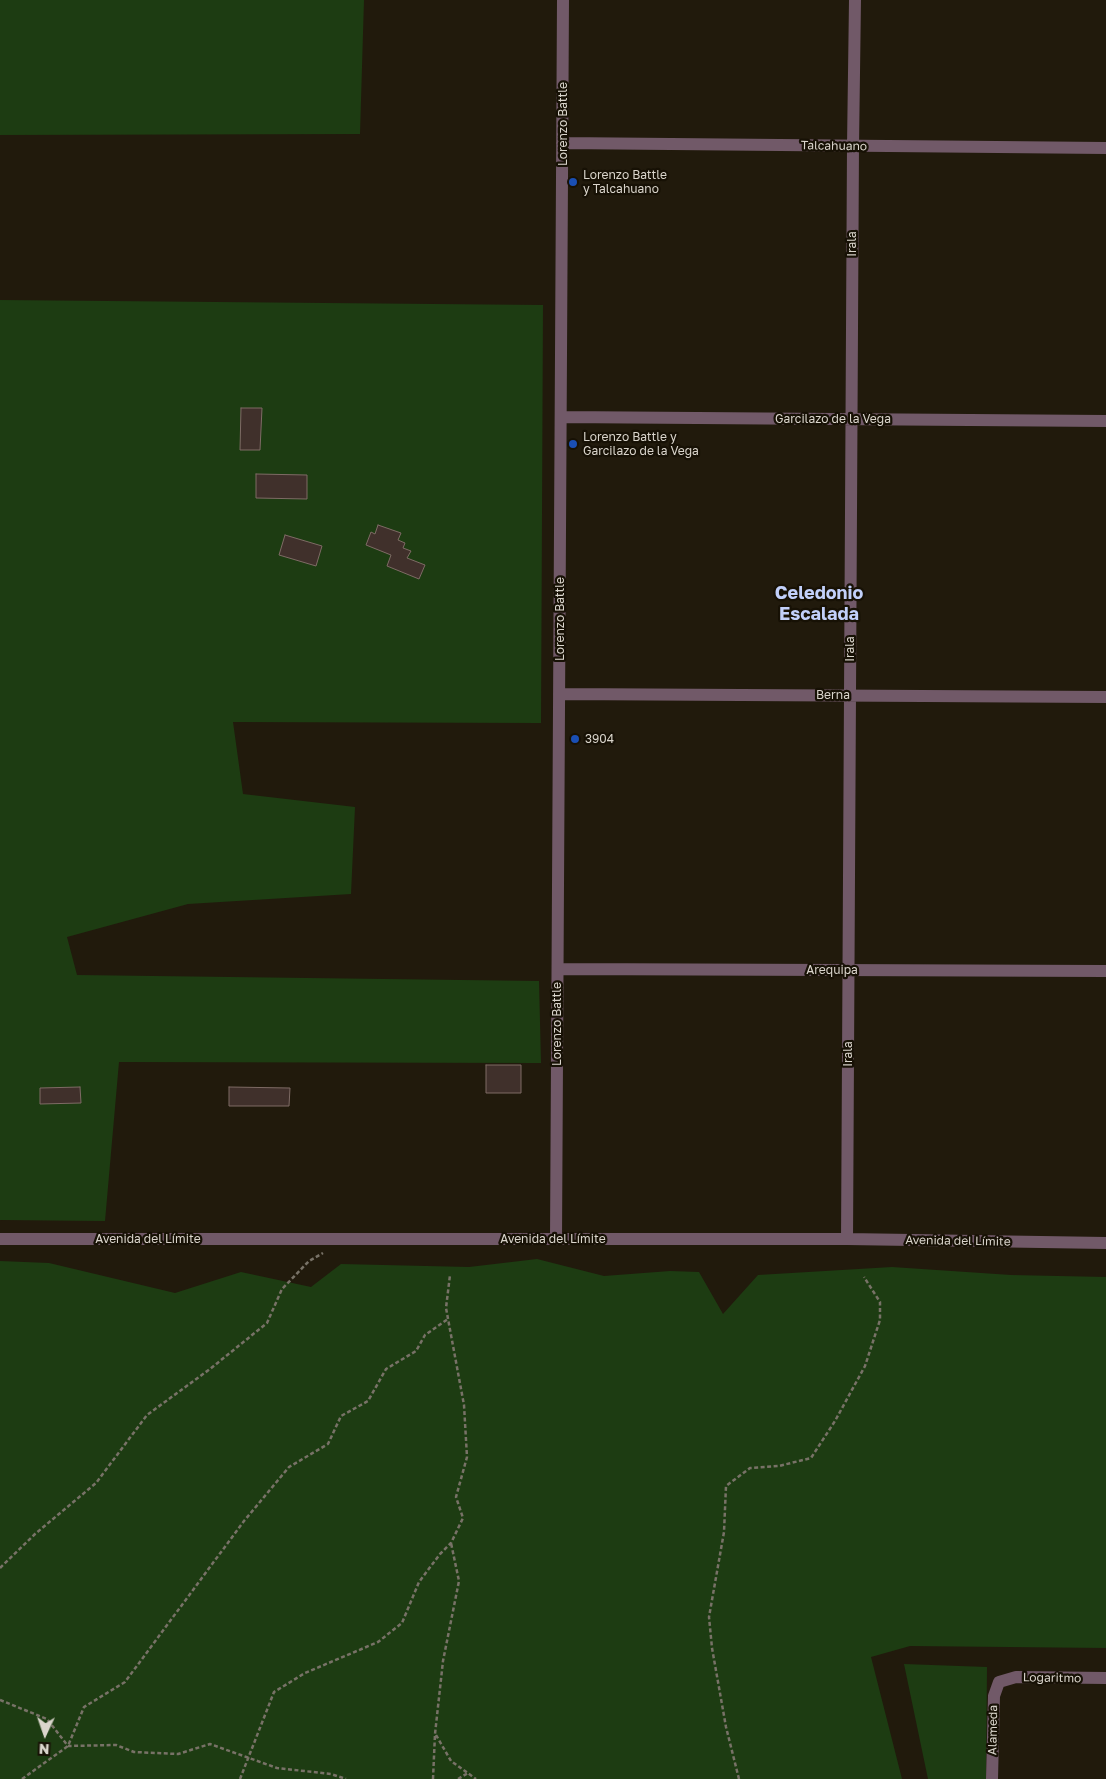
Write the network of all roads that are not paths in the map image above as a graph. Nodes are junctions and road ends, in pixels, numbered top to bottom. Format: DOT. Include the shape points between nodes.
graph roads {
  1 [pos="563,0"];
  2 [pos="855,0"];
  3 [pos="562,143"];
  4 [pos="853,146"];
  5 [pos="1106,148"];
  6 [pos="561,418"];
  7 [pos="851,419"];
  8 [pos="1106,421"];
  9 [pos="559,694"];
  10 [pos="850,695"];
  11 [pos="1106,697"];
  12 [pos="558,969"];
  13 [pos="849,970"];
  14 [pos="1106,971"];
  15 [pos="0,1239"];
  16 [pos="556,1239"];
  17 [pos="847,1239"];
  18 [pos="1106,1243"];
  19 [pos="1106,1678"];
  20 [pos="999,1682"];
  21 [pos="992,1779"];
  1 -- 3 [label="street, Lorenzo Battle"];
  2 -- 4 [label="street, Irala"];
  3 -- 4 [label="street, Talcahuano"];
  3 -- 6 [label="street, Lorenzo Battle"];
  4 -- 5 [label="street, Talcahuano"];
  4 -- 7 [label="street, Irala"];
  6 -- 7 [label="street, Garcilazo de la Vega"];
  6 -- 9 [label="street, Lorenzo Battle"];
  7 -- 8 [label="street, Garcilazo de la Vega"];
  7 -- 10 [label="street, Irala"];
  9 -- 10 [label="street, Berna"];
  9 -- 12 [label="street, Lorenzo Battle"];
  10 -- 11 [label="street, Berna"];
  10 -- 13 [label="street, Irala"];
  12 -- 13 [label="street, Arequipa"];
  12 -- 16 [label="street, Lorenzo Battle"];
  13 -- 14 [label="street, Arequipa"];
  13 -- 17 [label="street, Irala"];
  15 -- 16 [label="street, Avenida del Límite"];
  16 -- 17 [label="street, Avenida del Límite"];
  17 -- 18 [label="street, Avenida del Límite"];
  19 -- 20 [label="street, Logaritmo" via="1016,1677"];
  20 -- 21 [label="street, Alameda" via="994,1696"];
}
